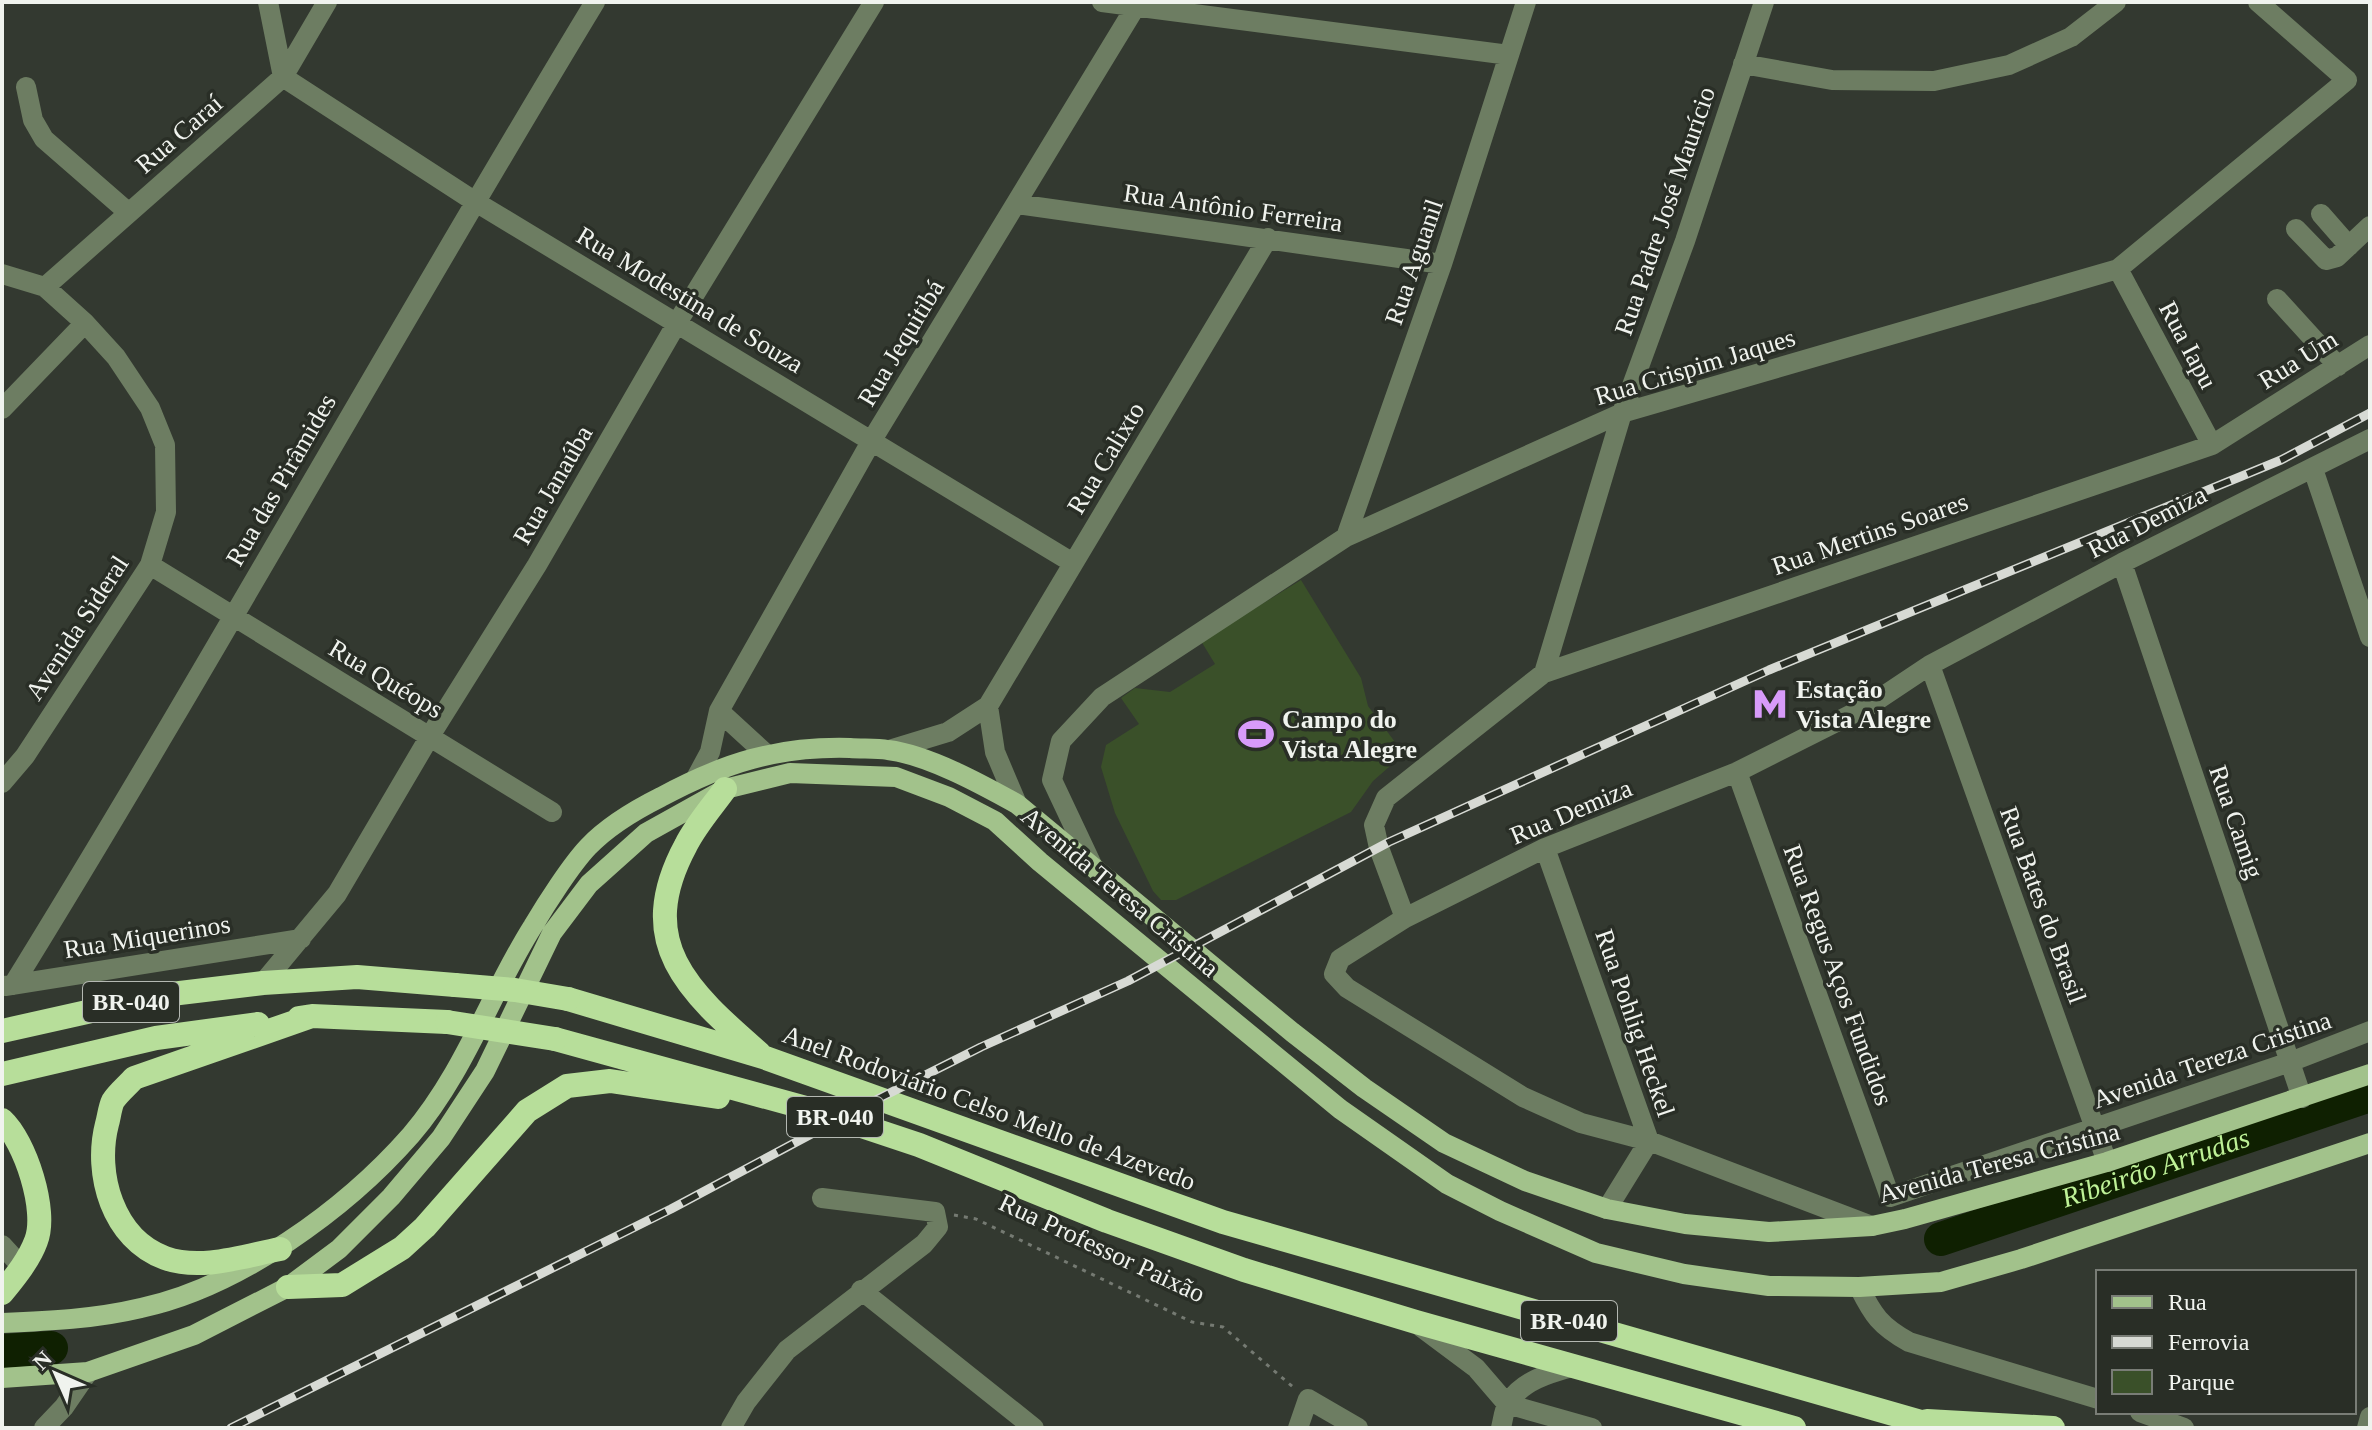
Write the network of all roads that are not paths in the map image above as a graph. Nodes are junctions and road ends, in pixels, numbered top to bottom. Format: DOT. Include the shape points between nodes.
graph roads {
  1 [pos="268,2"];
  2 [pos="327,2"];
  3 [pos="595,2"];
  4 [pos="874,2"];
  5 [pos="1102,2"];
  6 [pos="1526,2"];
  7 [pos="1764,2"];
  8 [pos="2116,2"];
  9 [pos="2258,2"];
  10 [pos="1136,6"];
  11 [pos="1509,55"];
  12 [pos="1743,64"];
  13 [pos="283,77"];
  14 [pos="26,87"];
  15 [pos="474,201"];
  16 [pos="1016,204"];
  17 [pos="129,213"];
  18 [pos="2321,214"];
  19 [pos="2370,226"];
  20 [pos="2296,229"];
  21 [pos="1268,238"];
  22 [pos="2349,246"];
  23 [pos="1442,264"];
  24 [pos="2118,269"];
  25 [pos="2,274"];
  26 [pos="45,287"];
  27 [pos="2277,299"];
  28 [pos="85,323"];
  29 [pos="677,323"];
  30 [pos="2370,345"];
  31 [pos="2338,366"];
  32 [pos="2,409"];
  33 [pos="1622,413"];
  34 [pos="2370,439"];
  35 [pos="872,440"];
  36 [pos="2212,445"];
  37 [pos="2313,469"];
  38 [pos="1346,537"];
  39 [pos="1073,563"];
  40 [pos="2122,563"];
  41 [pos="150,565"];
  42 [pos="232,616"];
  43 [pos="2370,637"];
  44 [pos="1930,665"];
  45 [pos="1544,673"];
  46 [pos="988,706"];
  47 [pos="719,711"];
  48 [pos="430,736"];
  49 [pos="889,750"];
  50 [pos="766,754"];
  51 [pos="1737,772"];
  52 [pos="696,778"];
  53 [pos="2,783"];
  54 [pos="725,789"];
  55 [pos="1017,804"];
  56 [pos="552,812"];
  57 [pos="1545,848"];
  58 [pos="1093,867"];
  59 [pos="1405,918"];
  60 [pos="301,939"];
  61 [pos="263,983"];
  62 [pos="7,986"];
  63 [pos="312,1016"];
  64 [pos="2,1031"];
  65 [pos="2370,1031"];
  66 [pos="763,1057"];
  67 [pos="2290,1062"];
  68 [pos="2,1074"];
  69 [pos="2370,1074"];
  70 [pos="2302,1098"];
  71 [pos="817,1111"];
  72 [pos="2,1120"];
  73 [pos="2096,1129"];
  74 [pos="1649,1141"];
  75 [pos="2367,1146"];
  76 [pos="2107,1162"];
  77 [pos="1890,1197"];
  78 [pos="822,1198"];
  79 [pos="1607,1209"];
  80 [pos="1872,1226"];
  81 [pos="2,1245"];
  82 [pos="280,1249"];
  83 [pos="22,1267"];
  84 [pos="288,1287"];
  85 [pos="1859,1287"];
  86 [pos="861,1290"];
  87 [pos="2,1293"];
  88 [pos="1416,1322"];
  89 [pos="2,1323"];
  90 [pos="1575,1366"];
  91 [pos="88,1372"];
  92 [pos="2,1378"];
  93 [pos="2096,1398"];
  94 [pos="1507,1404"];
  95 [pos="2151,1414"];
  96 [pos="2370,1417"];
  97 [pos="1914,1420"];
  98 [pos="44,1428"];
  99 [pos="731,1428"];
  100 [pos="1034,1428"];
  101 [pos="1298,1428"];
  102 [pos="1358,1428"];
  103 [pos="1501,1428"];
  104 [pos="1592,1428"];
  105 [pos="1794,1428"];
  106 [pos="1942,1428"];
  107 [pos="2053,1428"];
  108 [pos="2184,1428"];
  109 [pos="2367,1428"];
  1 -- 13 [label="street"];
  2 -- 13 [label="street, Rua Caraí"];
  3 -- 15 [label="street, Rua das Pirâmides"];
  4 -- 29 [label="street, Rua Janaúba"];
  5 -- 10 [label="street"];
  6 -- 11 [label="street, Rua Aguanil"];
  7 -- 12 [label="street, Rua Padre José Maurício"];
  8 -- 12 [label="street" via="2071,37 2009,65 1934,81 1832,80"];
  9 -- 24 [label="street, Rua Crispim Jaques" via="2347,80"];
  10 -- 11 [label="street"];
  10 -- 16 [label="street, Rua Jequitibá"];
  11 -- 23 [label="street, Rua Aguanil"];
  12 -- 33 [label="street, Rua Padre José Maurício"];
  13 -- 15 [label="street, Rua Modestina de Souza"];
  13 -- 17 [label="street, Rua Caraí"];
  14 -- 17 [label="street" via="33,120 44,139"];
  15 -- 29 [label="street, Rua Modestina de Souza"];
  15 -- 42 [label="street, Rua das Pirâmides"];
  16 -- 21 [label="street, Rua Antônio Ferreira"];
  16 -- 35 [label="street, Rua Jequitibá"];
  17 -- 26 [label="street, Rua Caraí"];
  18 -- 22 [label="street"];
  19 -- 22 [label="street"];
  20 -- 22 [label="street" via="2326,260"];
  21 -- 23 [label="street, Rua Antônio Ferreira"];
  21 -- 39 [label="street, Rua Calixto"];
  23 -- 38 [label="street, Rua Aguanil"];
  24 -- 33 [label="street, Rua Crispim Jaques"];
  24 -- 36 [label="street, Rua Iapu"];
  25 -- 26 [label="street, Avenida Sideral"];
  26 -- 28 [label="street, Avenida Sideral"];
  27 -- 31 [label="street"];
  28 -- 32 [label="street"];
  28 -- 41 [label="street, Avenida Sideral" via="150,408 165,445 166,512"];
  29 -- 35 [label="street, Rua Modestina de Souza"];
  29 -- 48 [label="street, Rua Janaúba" via="537,565"];
  30 -- 31 [label="street, Rua Um"];
  31 -- 36 [label="street, Rua Um"];
  33 -- 38 [label="street, Rua Crispim Jaques"];
  33 -- 45 [label="street, Rua Padre José Maurício"];
  34 -- 37 [label="street, Rua Demiza"];
  35 -- 39 [label="street, Rua Modestina de Souza"];
  35 -- 47 [label="street, Rua Jequitibá"];
  36 -- 45 [label="street, Rua Mertins Soares"];
  37 -- 40 [label="street, Rua Demiza"];
  37 -- 43 [label="street"];
  38 -- 58 [label="street, Rua Crispim Jaques" via="1102,697 1061,741 1052,780"];
  39 -- 46 [label="street, Rua Calixto"];
  40 -- 44 [label="street, Rua Demiza"];
  40 -- 67 [label="street, Rua Camig"];
  41 -- 42 [label="street, Rua Quéops"];
  41 -- 53 [label="street, Avenida Sideral"];
  42 -- 48 [label="street, Rua Quéops"];
  42 -- 62 [label="street, Rua das Pirâmides" via="101,843"];
  44 -- 51 [label="street, Rua Demiza" via="1870,705"];
  44 -- 73 [label="street, Rua Bates do Brasil"];
  45 -- 59 [label="street" via="1386,798 1374,825"];
  46 -- 49 [label="street, Rua Calixto" via="948,732"];
  46 -- 55 [label="street" via="995,752"];
  47 -- 50 [label="street"];
  47 -- 52 [label="street, Rua Jequitibá" via="710,752"];
  48 -- 56 [label="street, Rua Quéops"];
  48 -- 60 [label="street, Rua Janaúba" via="337,894"];
  49 -- 50 [label="main road, Avenida Teresa Cristina" via="823,747"];
  49 -- 55 [label="main road, Avenida Teresa Cristina" via="957,774"];
  50 -- 52 [label="main road, Avenida Teresa Cristina"];
  51 -- 57 [label="street, Rua Demiza"];
  51 -- 77 [label="street, Rua Regus Aços Fundidos"];
  52 -- 82 [label="main road, Avenida Teresa Cristina" via="634,811 588,848 532,927 460,1066 412,1134 357,1189"];
  54 -- 66 [label="highway" via="686,844 671,877 664,929 687,983"];
  54 -- 84 [label="main road, Avenida Teresa Cristina" via="646,833 589,884 552,933 485,1071 441,1138 339,1249"];
  54 -- 85 [label="main road, Avenida Teresa Cristina" via="790,773 847,773 896,777 949,797 995,821 1340,1109 1447,1184 1596,1253 1684,1274 1769,1286"];
  55 -- 58 [label="main road, Avenida Teresa Cristina"];
  57 -- 59 [label="street, Rua Demiza"];
  57 -- 74 [label="street, Rua Pohlig Heckel"];
  58 -- 79 [label="main road, Avenida Teresa Cristina" via="1292,1032 1444,1143 1525,1181"];
  59 -- 74 [label="street, Rua Demiza" via="1340,959 1334,974 1347,988 1523,1097 1581,1123"];
  60 -- 61 [label="street, Rua Janaúba"];
  60 -- 62 [label="street, Rua Miquerinos"];
  61 -- 64 [label="highway, Anel Rodoviário Celso Mello de Azevedo / BR-040" via="163,995"];
  61 -- 66 [label="highway, Anel Rodoviário Celso Mello de Azevedo / BR-040, bridge" via="357,977 515,990 568,999"];
  63 -- 68 [label="highway, BR-040" via="156,1038"];
  63 -- 71 [label="highway, BR-040, bridge" via="447,1022 555,1039"];
  63 -- 82 [label="highway" via="134,1078 113,1101 105,1132 101,1164 110,1200 140,1245 167,1259 201,1264"];
  65 -- 67 [label="street, Avenida Tereza Cristina"];
  66 -- 97 [label="highway, Anel Rodoviário Celso Mello de Azevedo / BR-040" via="1223,1222"];
  67 -- 70 [label="street, Rua Camig"];
  67 -- 73 [label="street, Avenida Tereza Cristina"];
  69 -- 70 [label="main road, Avenida Teresa Cristina"];
  70 -- 76 [label="main road, Avenida Teresa Cristina"];
  71 -- 84 [label="highway" via="610,1081 567,1086 527,1111 402,1248 342,1285"];
  71 -- 88 [label="highway, BR-040" via="1244,1270"];
  72 -- 83 [label="highway" via="20,1144 37,1200 37,1239"];
  73 -- 76 [label="street, Rua Bates do Brasil"];
  73 -- 77 [label="street, Avenida Tereza Cristina"];
  74 -- 79 [label="street, Rua Pohlig Heckel"];
  74 -- 80 [label="street, Rua Demiza"];
  75 -- 85 [label="main road, Avenida Teresa Cristina" via="1941,1282"];
  76 -- 80 [label="main road, Avenida Teresa Cristina"];
  78 -- 86 [label="street" via="935,1212 938,1227 924,1244"];
  79 -- 80 [label="main road, Avenida Teresa Cristina" via="1769,1232"];
  81 -- 83 [label="street"];
  82 -- 89 [label="main road, Avenida Teresa Cristina" via="200,1289 144,1308 77,1320"];
  83 -- 87 [label="highway"];
  84 -- 91 [label="main road, Avenida Teresa Cristina" via="194,1335"];
  85 -- 93 [label="street" via="1874,1316 1909,1342"];
  86 -- 99 [label="street" via="787,1350"];
  86 -- 100 [label="street"];
  88 -- 90 [label="highway, BR-040"];
  88 -- 94 [label="street" via="1476,1368"];
  90 -- 94 [label="street" via="1543,1375"];
  90 -- 105 [label="highway, BR-040"];
  91 -- 92 [label="main road, Avenida Teresa Cristina"];
  91 -- 98 [label="street"];
  94 -- 103 [label="street"];
  94 -- 104 [label="street"];
  95 -- 108 [label="street"];
  96 -- 109 [label="street"];
  97 -- 106 [label="highway, Anel Rodoviário Celso Mello de Azevedo / BR-040"];
  97 -- 107 [label="highway"];
  101 -- 102 [label="street" via="1308,1399"];
}
